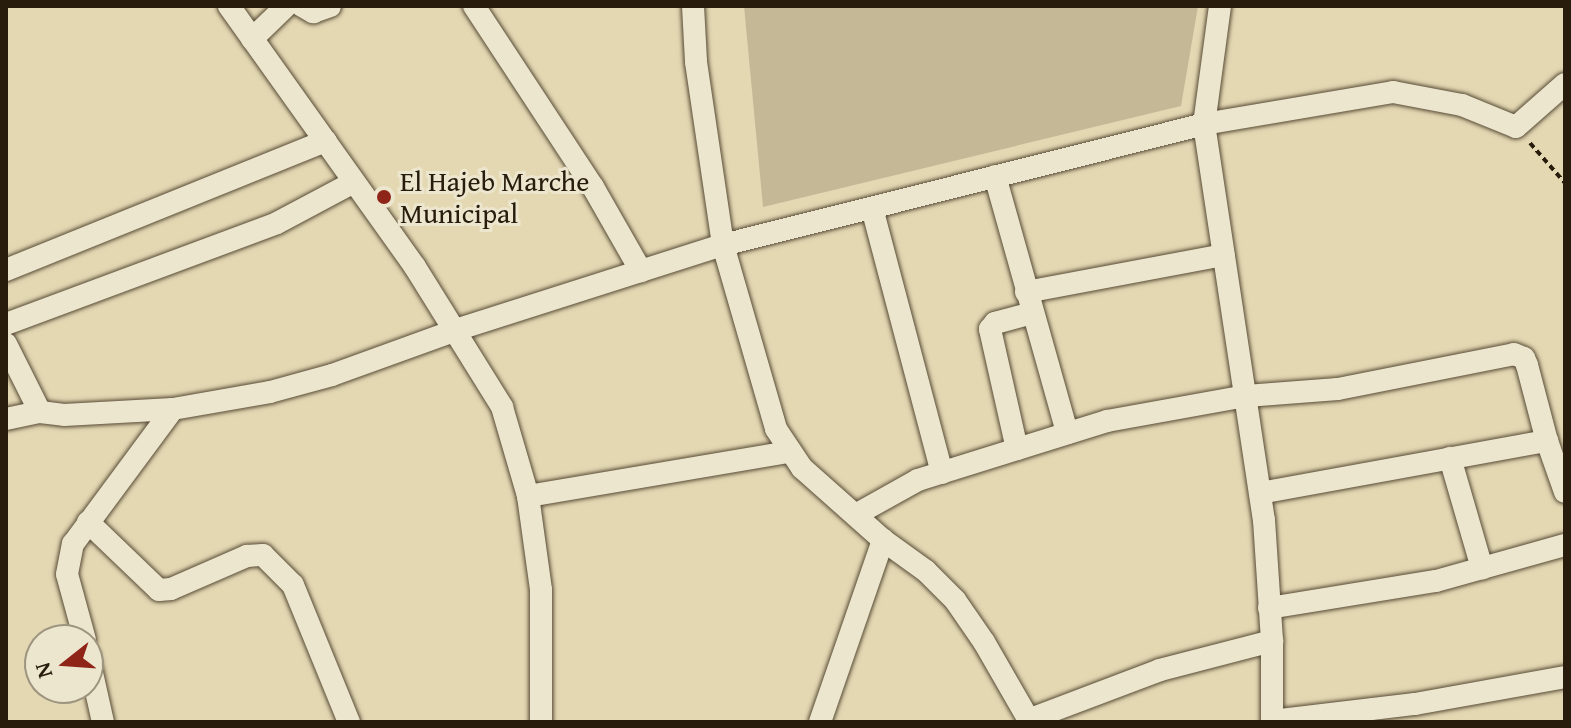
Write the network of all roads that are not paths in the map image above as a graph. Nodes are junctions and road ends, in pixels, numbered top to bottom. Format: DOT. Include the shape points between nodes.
graph roads {
  1 [pos="229,6"];
  2 [pos="286,6"];
  3 [pos="302,6"];
  4 [pos="330,6"];
  5 [pos="474,6"];
  6 [pos="693,6"];
  7 [pos="1220,6"];
  8 [pos="252,39"];
  9 [pos="1565,84"];
  10 [pos="1204,124"];
  11 [pos="326,141"];
  12 [pos="995,176"];
  13 [pos="354,182"];
  14 [pos="872,208"];
  15 [pos="723,245"];
  16 [pos="1224,255"];
  17 [pos="6,270"];
  18 [pos="641,271"];
  19 [pos="1029,302"];
  20 [pos="6,324"];
  21 [pos="456,330"];
  22 [pos="6,344"];
  23 [pos="1246,396"];
  24 [pos="173,409"];
  25 [pos="40,412"];
  26 [pos="6,419"];
  27 [pos="1067,433"];
  28 [pos="1547,441"];
  29 [pos="1017,449"];
  30 [pos="789,452"];
  31 [pos="1450,458"];
  32 [pos="942,473"];
  33 [pos="1565,492"];
  34 [pos="1260,493"];
  35 [pos="528,496"];
  36 [pos="857,514"];
  37 [pos="88,522"];
  38 [pos="883,540"];
  39 [pos="1565,545"];
  40 [pos="1482,568"];
  41 [pos="1269,608"];
  42 [pos="81,624"];
  43 [pos="1272,641"];
  44 [pos="1565,677"];
  45 [pos="341,719"];
  46 [pos="1029,721"];
  47 [pos="541,722"];
  48 [pos="820,722"];
  49 [pos="1272,722"];
  1 -- 8 [label="street"];
  2 -- 8 [label="street"];
  3 -- 4 [label="street" via="313,12"];
  5 -- 18 [label="street" via="593,187"];
  6 -- 15 [label="street"];
  7 -- 10 [label="street"];
  8 -- 11 [label="street"];
  9 -- 10 [label="street" via="1516,127 1462,105 1393,92"];
  10 -- 12 [label="street"];
  10 -- 16 [label="street"];
  11 -- 13 [label="street"];
  11 -- 17 [label="street"];
  12 -- 14 [label="street"];
  12 -- 19 [label="street"];
  13 -- 20 [label="street" via="277,223"];
  13 -- 21 [label="street"];
  14 -- 15 [label="street"];
  14 -- 32 [label="street"];
  15 -- 18 [label="street"];
  15 -- 30 [label="street" via="776,429"];
  16 -- 19 [label="street"];
  16 -- 23 [label="street"];
  18 -- 21 [label="street"];
  19 -- 27 [label="street"];
  19 -- 29 [label="street" via="990,329"];
  21 -- 24 [label="street" via="301,383"];
  21 -- 35 [label="street" via="502,407"];
  22 -- 25 [label="street"];
  23 -- 27 [label="street" via="1155,410"];
  23 -- 28 [label="street" via="1338,389 1520,355"];
  23 -- 34 [label="street"];
  24 -- 25 [label="street"];
  24 -- 37 [label="street"];
  25 -- 26 [label="street"];
  27 -- 29 [label="street"];
  28 -- 31 [label="street"];
  28 -- 33 [label="street"];
  29 -- 32 [label="street"];
  30 -- 35 [label="street"];
  30 -- 36 [label="street"];
  31 -- 34 [label="street"];
  31 -- 40 [label="street"];
  32 -- 36 [label="street" via="901,488"];
  34 -- 41 [label="street"];
  35 -- 47 [label="street" via="541,590"];
  36 -- 38 [label="street"];
  37 -- 42 [label="street" via="73,544 67,574"];
  37 -- 45 [label="street" via="159,590 247,556 263,555 293,585"];
  38 -- 46 [label="street" via="955,600"];
  38 -- 48 [label="street"];
  39 -- 40 [label="street"];
  40 -- 41 [label="street" via="1436,581"];
  41 -- 43 [label="street"];
  43 -- 46 [label="street" via="1160,670"];
  43 -- 49 [label="street"];
  44 -- 49 [label="street"];
}
